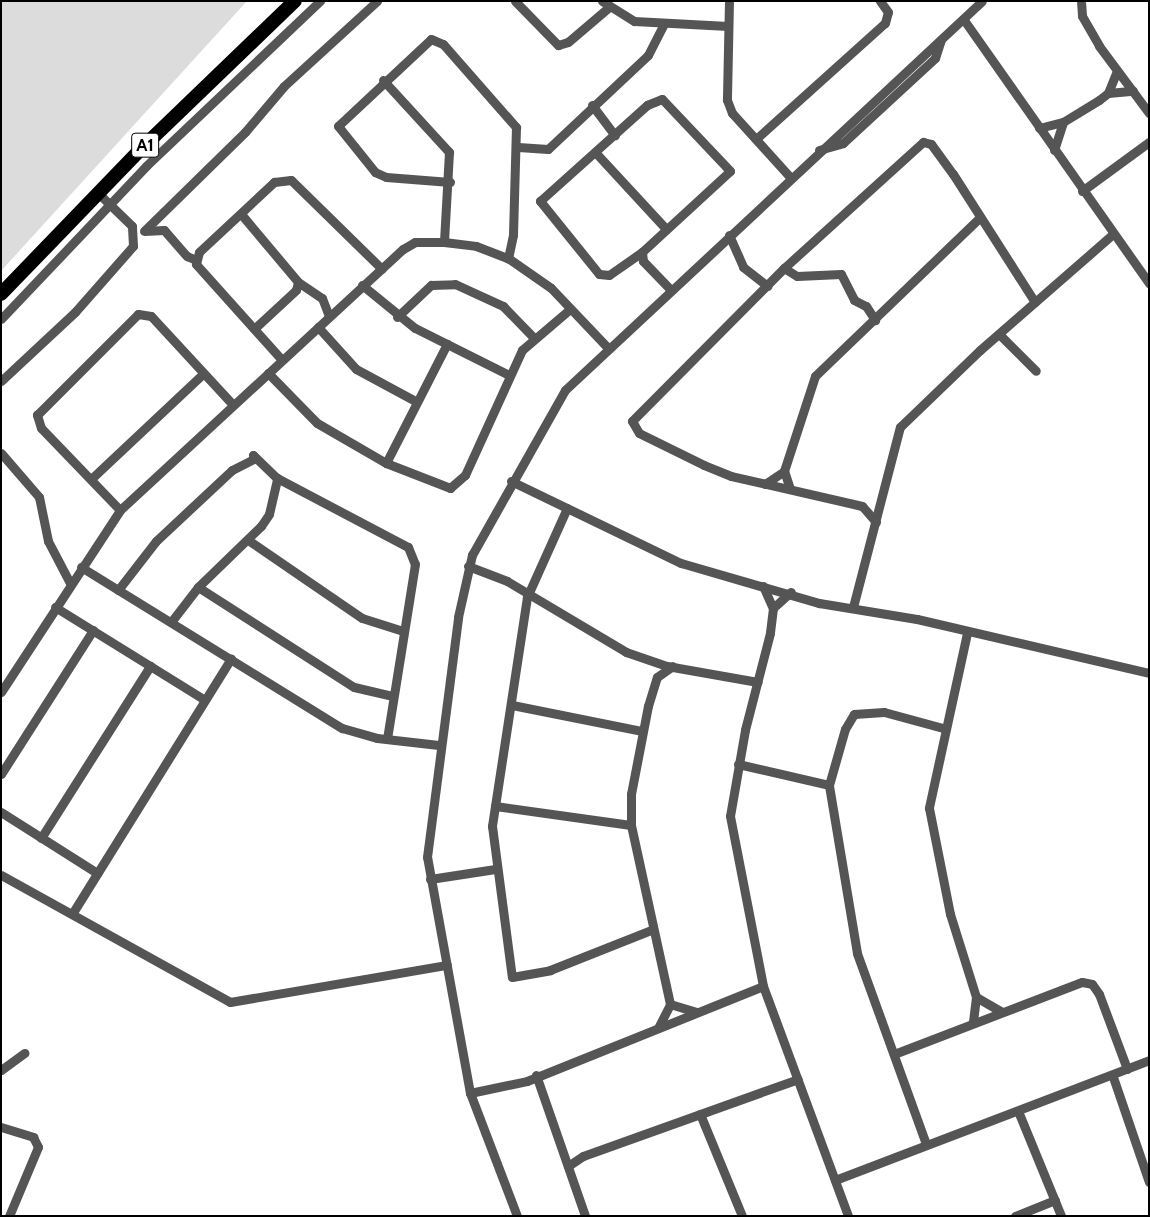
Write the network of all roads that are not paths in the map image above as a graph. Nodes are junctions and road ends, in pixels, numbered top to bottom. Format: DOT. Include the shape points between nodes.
graph roads {
  1 [pos="295,1"];
  2 [pos="320,1"];
  3 [pos="377,1"];
  4 [pos="515,1"];
  5 [pos="729,1"];
  6 [pos="880,1"];
  7 [pos="982,1"];
  8 [pos="1081,1"];
  9 [pos="605,4"];
  10 [pos="964,20"];
  11 [pos="663,25"];
  12 [pos="728,26"];
  13 [pos="941,40"];
  14 [pos="1117,71"];
  15 [pos="898,78"];
  16 [pos="384,80"];
  17 [pos="904,87"];
  18 [pos="1132,91"];
  19 [pos="1108,93"];
  20 [pos="592,105"];
  21 [pos="1149,113"];
  22 [pos="1063,122"];
  23 [pos="1039,128"];
  24 [pos="615,135"];
  25 [pos="756,139"];
  26 [pos="1149,142"];
  27 [pos="518,147"];
  28 [pos="818,150"];
  29 [pos="1054,150"];
  30 [pos="595,152"];
  31 [pos="790,177"];
  32 [pos="450,182"];
  33 [pos="1082,191"];
  34 [pos="98,192"];
  35 [pos="109,205"];
  36 [pos="241,214"];
  37 [pos="980,217"];
  38 [pos="666,229"];
  39 [pos="145,230"];
  40 [pos="134,232"];
  41 [pos="729,235"];
  42 [pos="1112,235"];
  43 [pos="444,242"];
  44 [pos="642,252"];
  45 [pos="508,258"];
  46 [pos="196,260"];
  47 [pos="784,268"];
  48 [pos="382,269"];
  49 [pos="298,282"];
  50 [pos="1149,284"];
  51 [pos="362,285"];
  52 [pos="767,286"];
  53 [pos="670,289"];
  54 [pos="1,294"];
  55 [pos="1036,302"];
  56 [pos="570,309"];
  57 [pos="329,316"];
  58 [pos="397,317"];
  59 [pos="1,319"];
  60 [pos="875,320"];
  61 [pos="318,327"];
  62 [pos="254,329"];
  63 [pos="999,334"];
  64 [pos="534,338"];
  65 [pos="447,344"];
  66 [pos="608,348"];
  67 [pos="282,360"];
  68 [pos="1036,371"];
  69 [pos="268,373"];
  70 [pos="203,374"];
  71 [pos="509,375"];
  72 [pos="1,381"];
  73 [pos="417,402"];
  74 [pos="233,405"];
  75 [pos="1,453"];
  76 [pos="386,463"];
  77 [pos="784,471"];
  78 [pos="277,478"];
  79 [pos="91,479"];
  80 [pos="511,481"];
  81 [pos="765,484"];
  82 [pos="790,489"];
  83 [pos="880,497"];
  84 [pos="862,506"];
  85 [pos="567,508"];
  86 [pos="120,510"];
  87 [pos="876,522"];
  88 [pos="248,540"];
  89 [pos="468,566"];
  90 [pos="81,567"];
  91 [pos="70,583"];
  92 [pos="763,586"];
  93 [pos="198,588"];
  94 [pos="118,590"];
  95 [pos="790,592"];
  96 [pos="527,597"];
  97 [pos="55,607"];
  98 [pos="853,607"];
  99 [pos="773,608"];
  100 [pos="171,622"];
  101 [pos="93,630"];
  102 [pos="403,631"];
  103 [pos="967,633"];
  104 [pos="231,659"];
  105 [pos="651,660"];
  106 [pos="150,666"];
  107 [pos="673,666"];
  108 [pos="1149,673"];
  109 [pos="658,677"];
  110 [pos="758,682"];
  111 [pos="1,692"];
  112 [pos="392,696"];
  113 [pos="205,700"];
  114 [pos="512,706"];
  115 [pos="943,728"];
  116 [pos="642,731"];
  117 [pos="387,739"];
  118 [pos="439,745"];
  119 [pos="738,764"];
  120 [pos="1,774"];
  121 [pos="830,785"];
  122 [pos="494,806"];
  123 [pos="1,812"];
  124 [pos="631,825"];
  125 [pos="41,838"];
  126 [pos="495,869"];
  127 [pos="97,873"];
  128 [pos="1,875"];
  129 [pos="430,879"];
  130 [pos="72,914"];
  131 [pos="652,930"];
  132 [pos="446,965"];
  133 [pos="763,986"];
  134 [pos="976,997"];
  135 [pos="670,1004"];
  136 [pos="696,1012"];
  137 [pos="1002,1012"];
  138 [pos="973,1022"];
  139 [pos="658,1028"];
  140 [pos="24,1053"];
  141 [pos="894,1054"];
  142 [pos="1149,1060"];
  143 [pos="1127,1069"];
  144 [pos="1,1070"];
  145 [pos="536,1075"];
  146 [pos="1113,1077"];
  147 [pos="798,1079"];
  148 [pos="470,1093"];
  149 [pos="1018,1111"];
  150 [pos="700,1114"];
  151 [pos="1,1127"];
  152 [pos="926,1144"];
  153 [pos="568,1166"];
  154 [pos="1147,1172"];
  155 [pos="835,1180"];
  156 [pos="1149,1182"];
  157 [pos="1055,1200"];
  158 [pos="9,1216"];
  159 [pos="517,1216"];
  160 [pos="585,1216"];
  161 [pos="742,1216"];
  162 [pos="848,1216"];
  163 [pos="1016,1216"];
  164 [pos="1061,1216"];
  1 -- 34 [label="highway, A1"];
  2 -- 35 [label="street"];
  3 -- 39 [label="street" via="284,86 245,132"];
  4 -- 9 [label="street" via="558,45 568,42"];
  5 -- 12 [label="street"];
  6 -- 25 [label="street" via="888,12 885,23"];
  7 -- 10 [label="street"];
  8 -- 14 [label="street" via="1082,16"];
  9 -- 11 [label="street" via="634,21"];
  10 -- 13 [label="street"];
  10 -- 23 [label="street"];
  11 -- 12 [label="street"];
  11 -- 20 [label="street" via="648,55"];
  12 -- 25 [label="street" via="727,100"];
  13 -- 15 [label="street"];
  13 -- 17 [label="street" via="935,58"];
  14 -- 18 [label="street"];
  14 -- 19 [label="street"];
  15 -- 17 [label="street"];
  15 -- 28 [label="street"];
  16 -- 27 [label="street" via="425,43 437,39 510,118 516,127"];
  16 -- 32 [label="street" via="444,144 451,162"];
  16 -- 32 [label="street" via="342,118 338,126 341,134 375,172 386,177"];
  17 -- 28 [label="street" via="843,143"];
  18 -- 19 [label="street"];
  18 -- 21 [label="street"];
  19 -- 22 [label="street"];
  20 -- 24 [label="street"];
  20 -- 27 [label="street" via="548,149"];
  22 -- 23 [label="street"];
  22 -- 29 [label="street"];
  23 -- 29 [label="street"];
  24 -- 30 [label="street"];
  24 -- 38 [label="street" via="653,100 662,99 730,166 729,175"];
  25 -- 31 [label="street"];
  26 -- 33 [label="street"];
  27 -- 45 [label="street" via="513,235"];
  28 -- 31 [label="street"];
  29 -- 33 [label="street"];
  30 -- 38 [label="street"];
  30 -- 44 [label="street" via="541,198 541,204 599,274 609,276"];
  31 -- 41 [label="street"];
  32 -- 43 [label="street"];
  33 -- 42 [label="street"];
  34 -- 35 [label="street"];
  34 -- 54 [label="highway, A1"];
  35 -- 40 [label="street"];
  35 -- 59 [label="street"];
  36 -- 46 [label="street"];
  36 -- 48 [label="street" via="274,182 291,180"];
  36 -- 49 [label="street"];
  37 -- 47 [label="street" via="947,166 923,142"];
  37 -- 55 [label="street"];
  37 -- 60 [label="street"];
  38 -- 44 [label="street"];
  39 -- 40 [label="street"];
  39 -- 46 [label="street" via="164,230 187,256"];
  40 -- 72 [label="street" via="133,246 124,260"];
  41 -- 52 [label="street" via="743,267"];
  41 -- 53 [label="street"];
  42 -- 50 [label="street"];
  42 -- 55 [label="street"];
  43 -- 45 [label="street" via="476,246"];
  43 -- 48 [label="street" via="415,242"];
  44 -- 53 [label="street" via="643,261"];
  45 -- 56 [label="street" via="551,288"];
  46 -- 62 [label="street" via="197,268"];
  47 -- 52 [label="street"];
  47 -- 60 [label="street" via="797,276 841,274 854,300 866,306"];
  48 -- 51 [label="street"];
  49 -- 57 [label="street" via="322,298"];
  49 -- 62 [label="street" via="296,290"];
  51 -- 57 [label="street"];
  51 -- 58 [label="street"];
  52 -- 81 [label="street" via="632,421 633,429 662,445 731,476"];
  53 -- 66 [label="street"];
  55 -- 63 [label="street"];
  56 -- 64 [label="street"];
  56 -- 66 [label="street"];
  57 -- 61 [label="street"];
  58 -- 64 [label="street" via="430,285 455,284 503,306"];
  58 -- 65 [label="street"];
  60 -- 77 [label="street" via="822,367 808,387"];
  61 -- 67 [label="street"];
  61 -- 73 [label="street" via="356,369"];
  62 -- 67 [label="street"];
  63 -- 68 [label="street"];
  63 -- 83 [label="street" via="900,427"];
  64 -- 71 [label="street" via="522,350"];
  65 -- 71 [label="street"];
  65 -- 73 [label="street"];
  66 -- 80 [label="street" via="552,406"];
  67 -- 69 [label="street"];
  69 -- 74 [label="street"];
  69 -- 76 [label="street" via="317,423"];
  70 -- 74 [label="street"];
  70 -- 79 [label="street"];
  70 -- 79 [label="street" via="151,316 138,314 37,415 41,428"];
  71 -- 76 [label="street" via="459,484 442,489"];
  73 -- 76 [label="street"];
  74 -- 86 [label="street"];
  75 -- 91 [label="street" via="39,497 48,540"];
  77 -- 81 [label="street"];
  77 -- 82 [label="street"];
  78 -- 88 [label="street" via="269,514"];
  78 -- 94 [label="street" via="253,455 254,459 232,470 156,541"];
  78 -- 102 [label="street" via="408,548 414,564"];
  79 -- 86 [label="street"];
  80 -- 85 [label="street"];
  80 -- 89 [label="street"];
  81 -- 82 [label="street"];
  82 -- 84 [label="street"];
  83 -- 84 [label="street"];
  83 -- 87 [label="street"];
  84 -- 87 [label="street"];
  85 -- 92 [label="street" via="664,557"];
  85 -- 96 [label="street"];
  86 -- 90 [label="street"];
  87 -- 98 [label="street"];
  88 -- 93 [label="street"];
  88 -- 102 [label="street" via="362,618"];
  89 -- 96 [label="street" via="507,581"];
  89 -- 118 [label="street"];
  90 -- 91 [label="street"];
  90 -- 94 [label="street"];
  91 -- 97 [label="street"];
  92 -- 95 [label="street"];
  92 -- 99 [label="street"];
  93 -- 100 [label="street"];
  93 -- 112 [label="street" via="354,687"];
  94 -- 100 [label="street"];
  95 -- 98 [label="street" via="819,603"];
  95 -- 99 [label="street"];
  96 -- 105 [label="street" via="626,652"];
  96 -- 114 [label="street"];
  97 -- 101 [label="street"];
  97 -- 111 [label="street"];
  98 -- 103 [label="street"];
  99 -- 110 [label="street"];
  100 -- 104 [label="street"];
  101 -- 106 [label="street"];
  101 -- 120 [label="street"];
  102 -- 112 [label="street"];
  103 -- 108 [label="street"];
  103 -- 115 [label="street"];
  104 -- 113 [label="street"];
  104 -- 117 [label="street" via="342,728"];
  105 -- 107 [label="street"];
  105 -- 109 [label="street"];
  106 -- 113 [label="street"];
  106 -- 125 [label="street"];
  107 -- 109 [label="street"];
  107 -- 110 [label="street"];
  109 -- 116 [label="street"];
  110 -- 119 [label="street"];
  112 -- 117 [label="street"];
  113 -- 127 [label="street"];
  114 -- 116 [label="street"];
  114 -- 122 [label="street"];
  115 -- 121 [label="street" via="884,712 854,714 845,729"];
  115 -- 134 [label="street" via="929,818"];
  116 -- 124 [label="street" via="633,773"];
  117 -- 118 [label="street"];
  118 -- 129 [label="street" via="426,844"];
  119 -- 121 [label="street"];
  119 -- 133 [label="street" via="730,816"];
  121 -- 141 [label="street" via="858,953"];
  122 -- 124 [label="street"];
  122 -- 126 [label="street"];
  123 -- 125 [label="street"];
  124 -- 131 [label="street" via="644,872"];
  125 -- 127 [label="street"];
  126 -- 129 [label="street"];
  126 -- 131 [label="street" via="512,977 550,970"];
  127 -- 130 [label="street"];
  128 -- 130 [label="street"];
  129 -- 132 [label="street"];
  130 -- 132 [label="street" via="230,1002"];
  131 -- 135 [label="street"];
  132 -- 148 [label="street"];
  133 -- 136 [label="street"];
  133 -- 147 [label="street"];
  134 -- 137 [label="street"];
  134 -- 138 [label="street"];
  135 -- 136 [label="street"];
  135 -- 139 [label="street"];
  136 -- 139 [label="street"];
  137 -- 138 [label="street"];
  137 -- 143 [label="street" via="1082,982 1092,984 1106,1008"];
  138 -- 141 [label="street"];
  139 -- 145 [label="street"];
  140 -- 144 [label="street"];
  141 -- 152 [label="street"];
  142 -- 143 [label="street"];
  143 -- 146 [label="street"];
  145 -- 148 [label="street" via="507,1087"];
  145 -- 153 [label="street"];
  146 -- 149 [label="street"];
  146 -- 154 [label="street"];
  147 -- 150 [label="street"];
  147 -- 155 [label="street"];
  148 -- 159 [label="street"];
  149 -- 152 [label="street"];
  149 -- 157 [label="street"];
  150 -- 153 [label="street" via="583,1156"];
  150 -- 161 [label="street"];
  151 -- 158 [label="street" via="33,1137 38,1147"];
  152 -- 155 [label="street"];
  153 -- 160 [label="street"];
  154 -- 156 [label="street"];
  155 -- 162 [label="street"];
  157 -- 163 [label="street"];
  157 -- 164 [label="street"];
}
